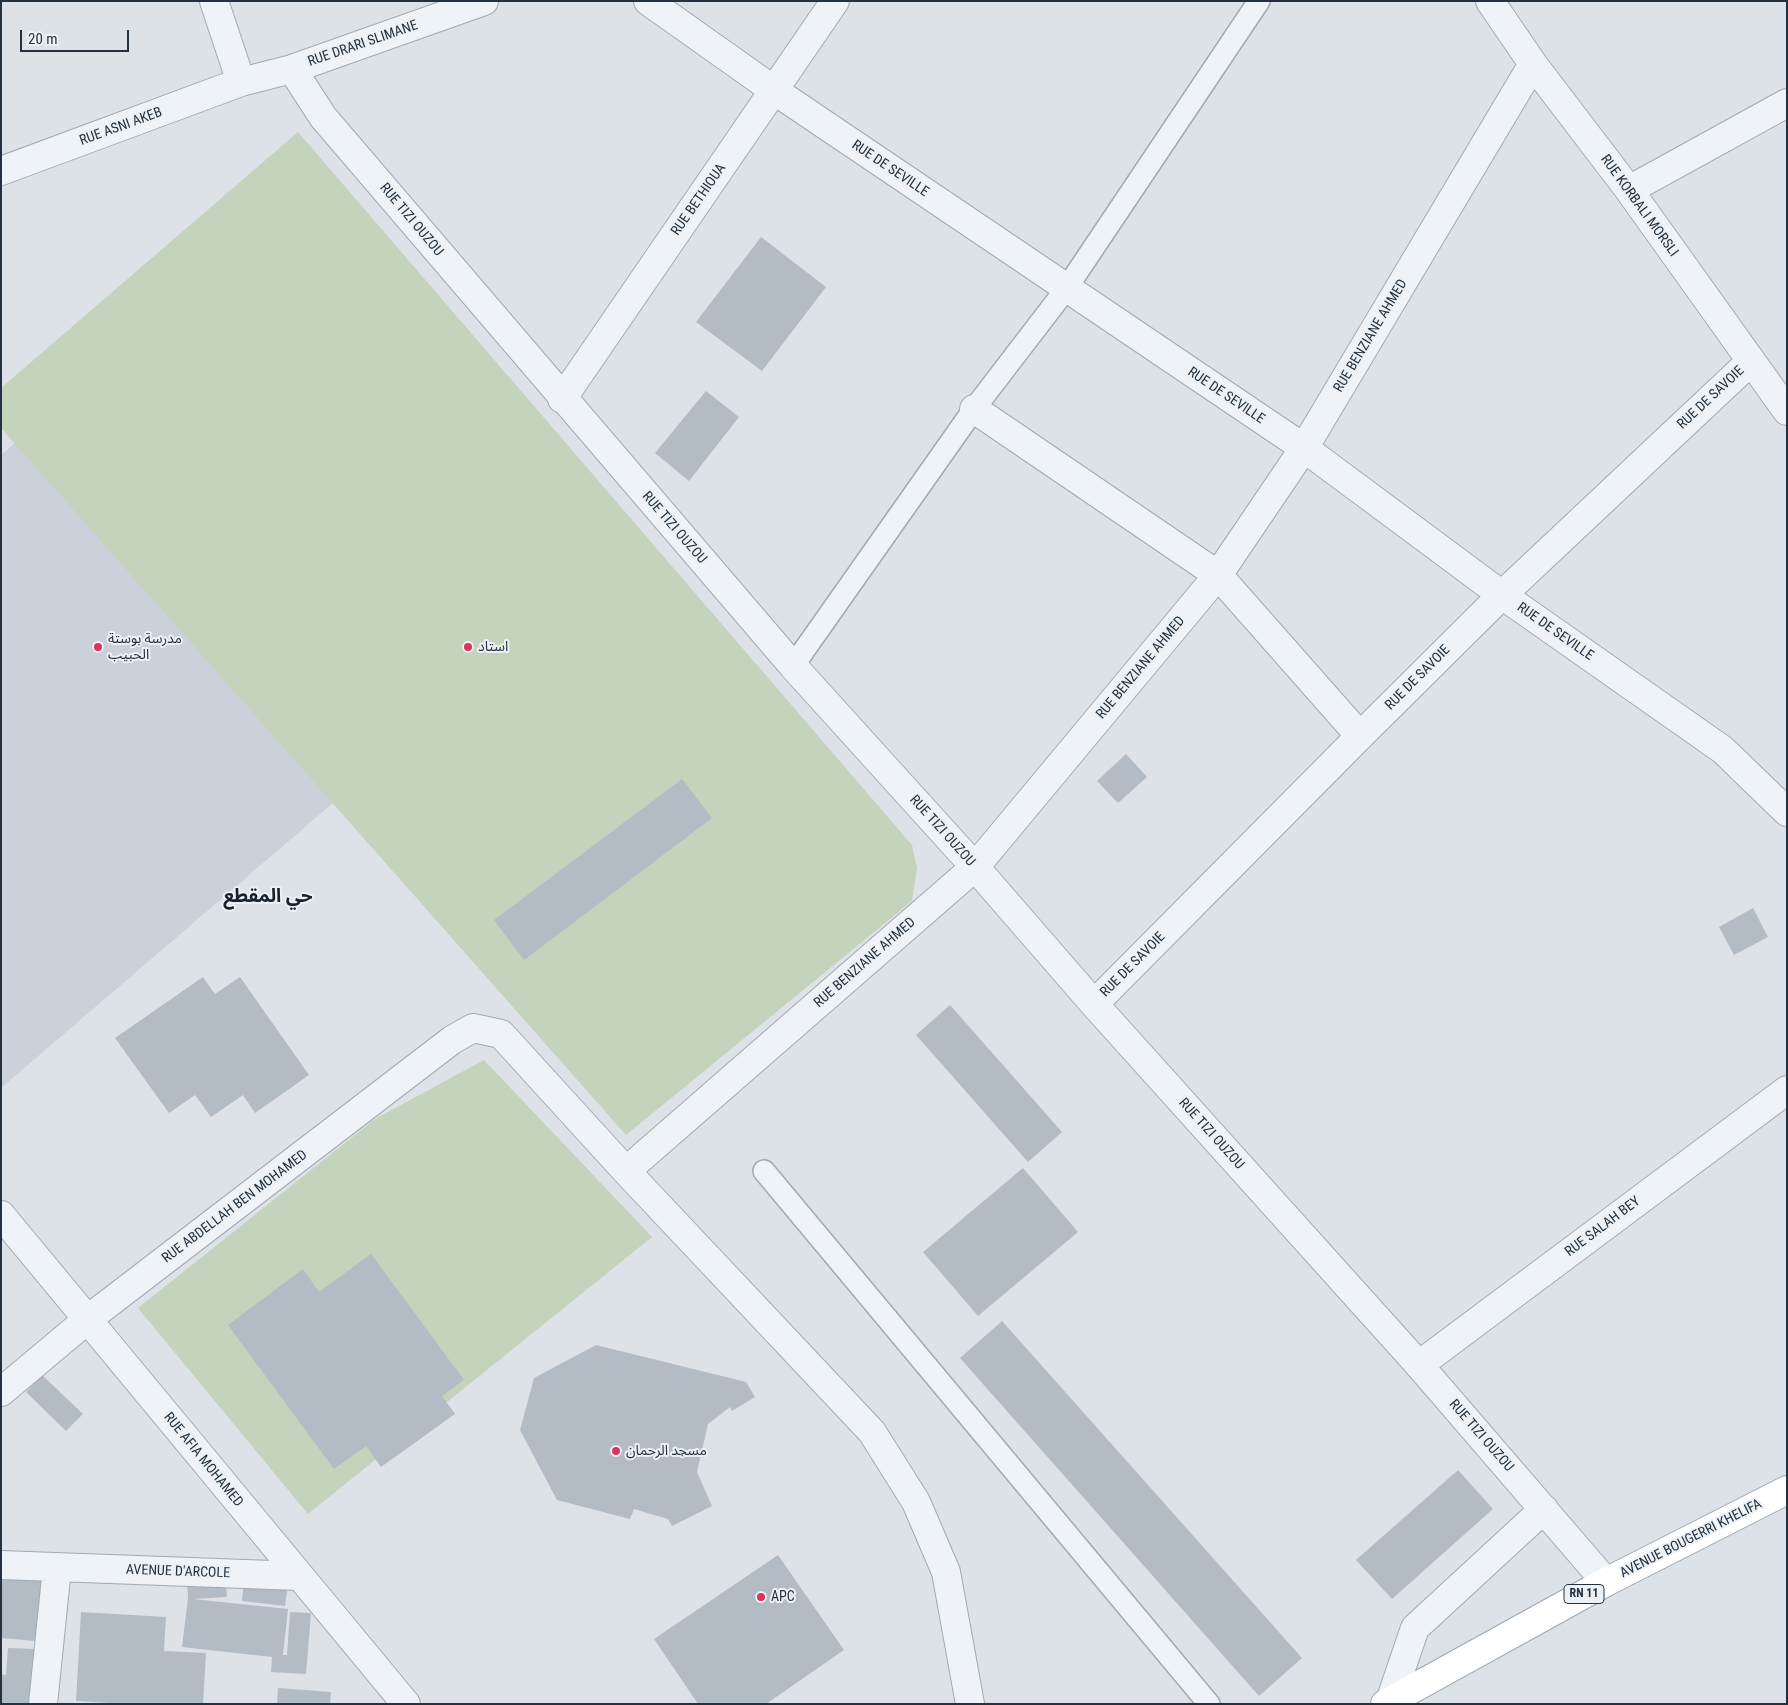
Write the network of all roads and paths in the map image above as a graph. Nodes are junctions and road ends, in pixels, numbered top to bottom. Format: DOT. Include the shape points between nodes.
graph roads {
  1 [pos="214,1"];
  2 [pos="484,1"];
  3 [pos="648,1"];
  4 [pos="835,1"];
  5 [pos="1259,1"];
  6 [pos="1490,1"];
  7 [pos="1533,64"];
  8 [pos="292,68"];
  9 [pos="241,82"];
  10 [pos="774,91"];
  11 [pos="1787,102"];
  12 [pos="1,171"];
  13 [pos="1629,190"];
  14 [pos="1066,289"];
  15 [pos="1751,361"];
  16 [pos="562,398"];
  17 [pos="974,409"];
  18 [pos="1787,411"];
  19 [pos="1304,448"];
  20 [pos="1218,576"];
  21 [pos="1502,595"];
  22 [pos="792,666"];
  23 [pos="1360,736"];
  24 [pos="1787,812"];
  25 [pos="975,867"];
  26 [pos="1094,1004"];
  27 [pos="1787,1090"];
  28 [pos="626,1171"];
  29 [pos="764,1171"];
  30 [pos="1,1215"];
  31 [pos="88,1319"];
  32 [pos="1419,1365"];
  33 [pos="1,1392"];
  34 [pos="1787,1490"];
  35 [pos="1544,1509"];
  36 [pos="1,1564"];
  37 [pos="57,1568"];
  38 [pos="299,1576"];
  39 [pos="1606,1582"];
  40 [pos="1387,1702"];
  41 [pos="43,1704"];
  42 [pos="406,1704"];
  43 [pos="970,1704"];
  44 [pos="1209,1704"];
  1 -- 9 [label="street"];
  2 -- 8 [label="street, RUE DRARI SLIMANE"];
  3 -- 10 [label="street, RUE DE SEVILLE"];
  4 -- 10 [label="street, RUE BETHIOUA"];
  5 -- 14 [label="lane"];
  6 -- 7 [label="street, RUE KORBALI MORSLI"];
  7 -- 13 [label="street, RUE KORBALI MORSLI"];
  7 -- 19 [label="street, RUE BENZIANE AHMED"];
  8 -- 9 [label="street, RUE DRARI SLIMANE"];
  8 -- 16 [label="street, RUE TIZI OUZOU" via="323,117"];
  9 -- 12 [label="street, RUE ASNI AKEB"];
  10 -- 14 [label="street, RUE DE SEVILLE"];
  10 -- 16 [label="street, RUE BETHIOUA"];
  11 -- 13 [label="street"];
  13 -- 15 [label="street, RUE KORBALI MORSLI"];
  14 -- 17 [label="lane"];
  14 -- 19 [label="street, RUE DE SEVILLE"];
  15 -- 18 [label="street, RUE KORBALI MORSLI"];
  15 -- 21 [label="street, RUE DE SAVOIE"];
  16 -- 22 [label="street, RUE TIZI OUZOU"];
  17 -- 20 [label="street"];
  17 -- 22 [label="lane"];
  19 -- 20 [label="street, RUE BENZIANE AHMED"];
  19 -- 21 [label="street, RUE DE SEVILLE"];
  20 -- 23 [label="street"];
  20 -- 25 [label="street, RUE BENZIANE AHMED"];
  21 -- 23 [label="street, RUE DE SAVOIE"];
  21 -- 24 [label="street, RUE DE SEVILLE" via="1723,750"];
  22 -- 25 [label="street, RUE TIZI OUZOU"];
  23 -- 26 [label="street, RUE DE SAVOIE"];
  25 -- 26 [label="street, RUE TIZI OUZOU"];
  25 -- 28 [label="street, RUE BENZIANE AHMED"];
  26 -- 32 [label="street, RUE TIZI OUZOU"];
  27 -- 32 [label="street, RUE SALAH BEY"];
  28 -- 31 [label="street, RUE ABDELLAH BEN MOHAMED" via="500,1034 473,1028 452,1040"];
  28 -- 43 [label="street" via="872,1432 916,1502 946,1572"];
  29 -- 44 [label="lane"];
  30 -- 31 [label="street, RUE AFIA MOHAMED"];
  31 -- 33 [label="street, RUE ABDELLAH BEN MOHAMED"];
  31 -- 38 [label="street, RUE AFIA MOHAMED"];
  32 -- 35 [label="street, RUE TIZI OUZOU"];
  34 -- 39 [label="main road, AVENUE BOUGERRI KHELIFA / RN 11"];
  35 -- 39 [label="street, RUE TIZI OUZOU"];
  35 -- 40 [label="street" via="1415,1628"];
  36 -- 37 [label="street, AVENUE D'ARCOLE"];
  37 -- 38 [label="street, AVENUE D'ARCOLE"];
  37 -- 41 [label="street"];
  38 -- 42 [label="street, RUE AFIA MOHAMED"];
  39 -- 40 [label="main road, AVENUE BOUGERRI KHELIFA / RN 11"];
}
